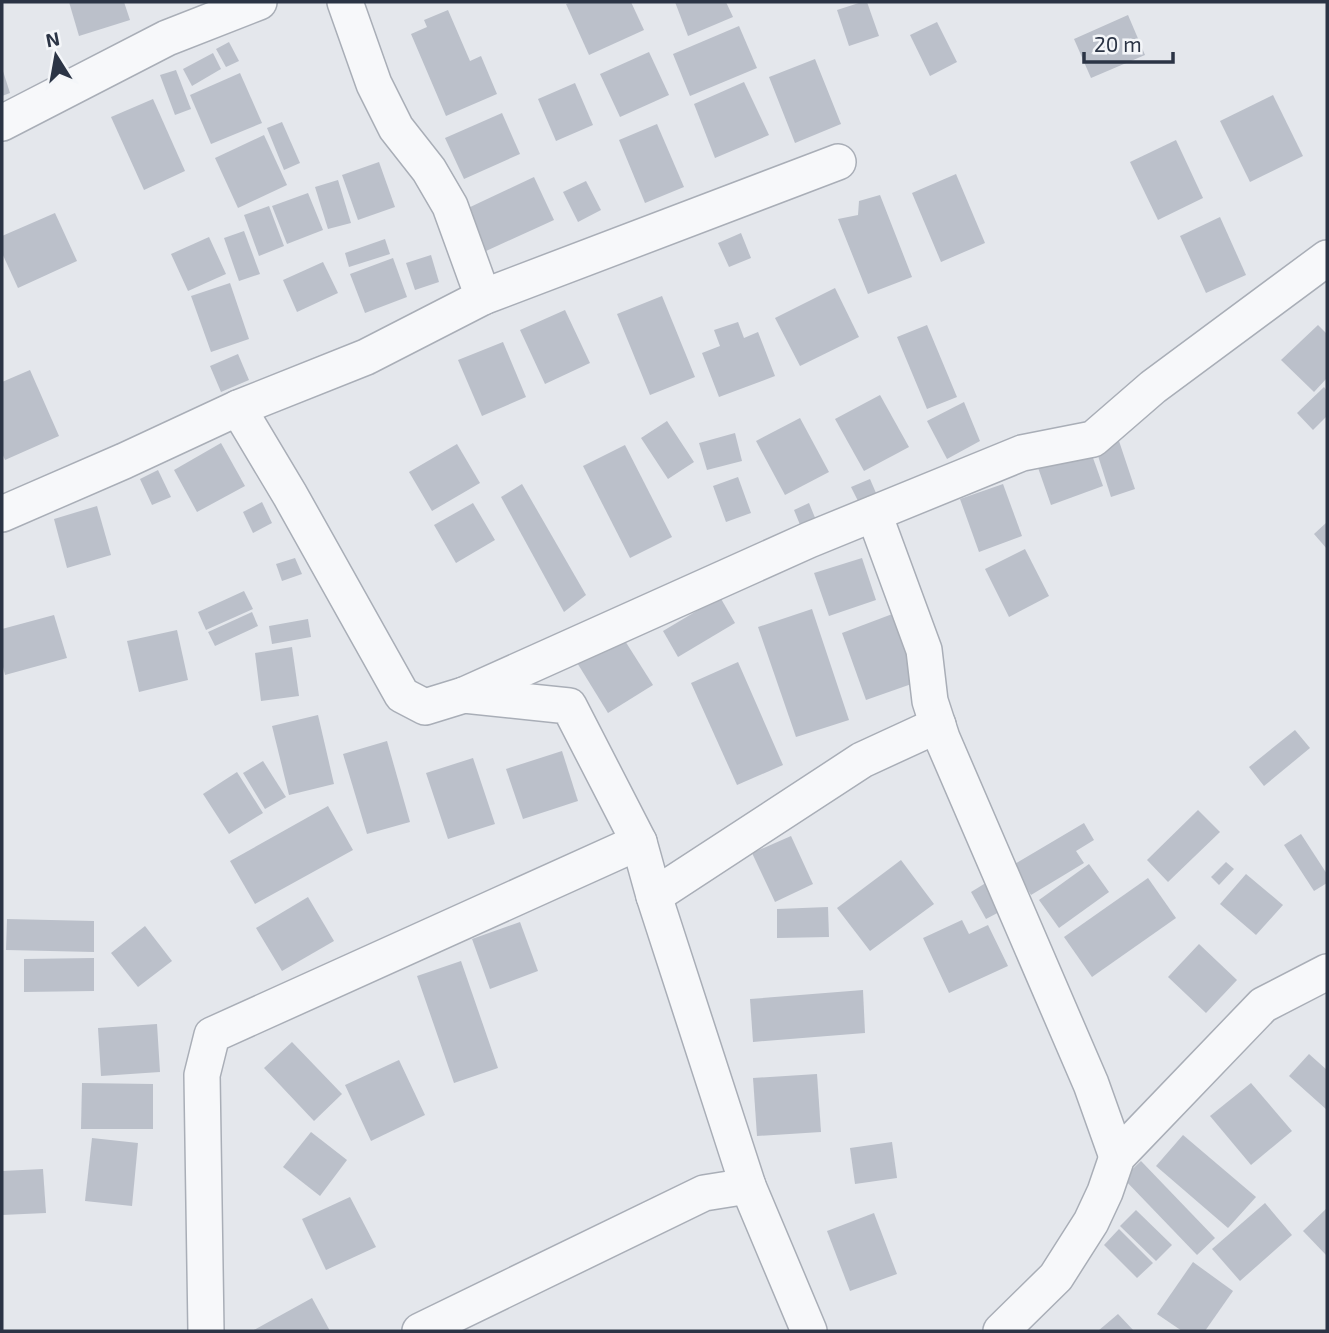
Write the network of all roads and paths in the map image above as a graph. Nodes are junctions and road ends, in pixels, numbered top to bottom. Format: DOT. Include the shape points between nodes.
graph roads {
  1 [pos="259,2"];
  2 [pos="345,2"];
  3 [pos="2,123"];
  4 [pos="838,162"];
  5 [pos="1327,258"];
  6 [pos="483,298"];
  7 [pos="238,408"];
  8 [pos="2,514"];
  9 [pos="874,514"];
  10 [pos="464,695"];
  11 [pos="938,725"];
  12 [pos="639,842"];
  13 [pos="654,896"];
  14 [pos="1327,972"];
  15 [pos="1117,1157"];
  16 [pos="748,1186"];
  17 [pos="206,1331"];
  18 [pos="420,1331"];
  19 [pos="809,1331"];
  20 [pos="1001,1331"];
  1 -- 3 [label="street" via="167,38"];
  2 -- 6 [label="street" via="373,84 396,128 450,206"];
  4 -- 6 [label="street"];
  5 -- 9 [label="street" via="1153,387 1093,439 1022,453"];
  6 -- 7 [label="street" via="366,356"];
  7 -- 8 [label="street"];
  7 -- 10 [label="street" via="402,695 425,707"];
  9 -- 10 [label="street"];
  9 -- 11 [label="street" via="924,650"];
  10 -- 12 [label="street" via="569,706"];
  11 -- 13 [label="street" via="862,760"];
  11 -- 15 [label="street" via="1091,1084"];
  12 -- 13 [label="street"];
  12 -- 17 [label="street" via="212,1035 202,1075"];
  13 -- 16 [label="street"];
  14 -- 15 [label="street" via="1263,1005"];
  15 -- 20 [label="street" via="1091,1222 1056,1277"];
  16 -- 18 [label="street" via="704,1193"];
  16 -- 19 [label="street"];
}
